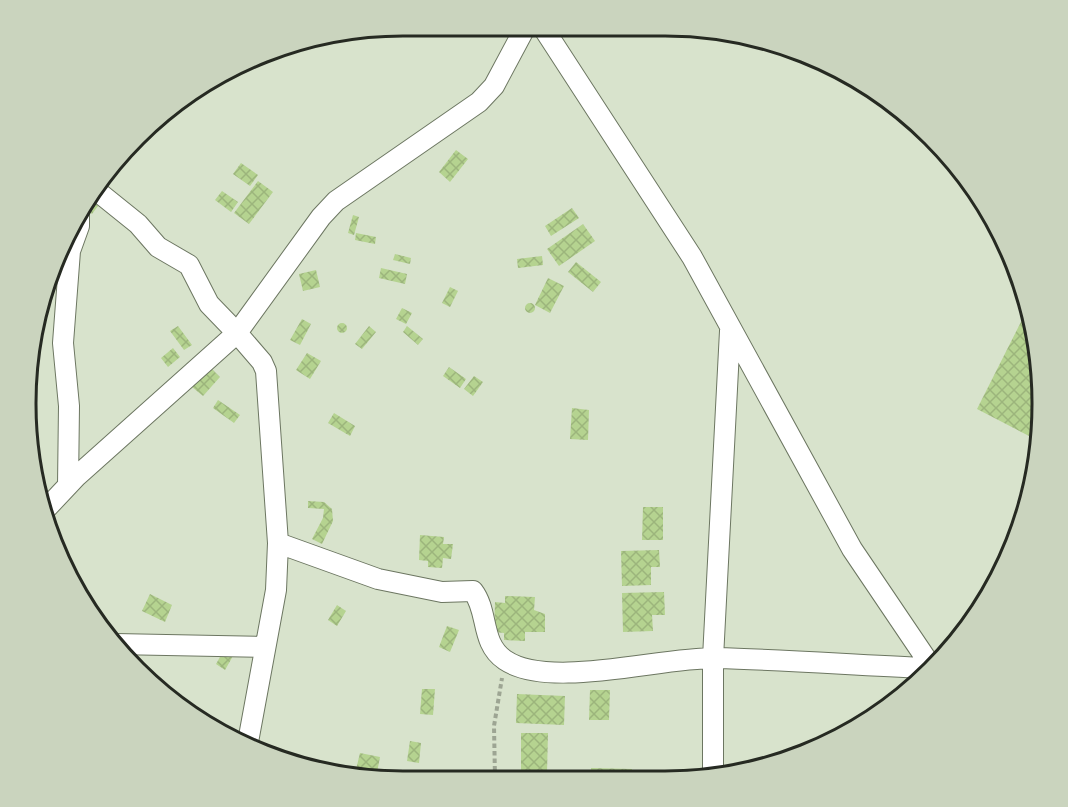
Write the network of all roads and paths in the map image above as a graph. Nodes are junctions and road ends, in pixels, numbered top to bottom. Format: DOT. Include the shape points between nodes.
graph roads {
  1 [pos="521,36"];
  2 [pos="548,36"];
  3 [pos="101,194"];
  4 [pos="72,245"];
  5 [pos="730,331"];
  6 [pos="237,333"];
  7 [pos="68,485"];
  8 [pos="50,504"];
  9 [pos="278,543"];
  10 [pos="126,644"];
  11 [pos="264,647"];
  12 [pos="713,658"];
  13 [pos="505,660"];
  14 [pos="927,660"];
  15 [pos="919,668"];
  16 [pos="249,737"];
  17 [pos="713,768"];
  18 [pos="495,771"];
  1 -- 6 [label="street" via="494,86 479,102 336,201"];
  2 -- 5 [label="street" via="692,257"];
  3 -- 6 [label="street" via="138,224 158,247 189,265 209,304"];
  4 -- 7 [label="street" via="63,344 69,406"];
  5 -- 12 [label="street"];
  5 -- 14 [label="street" via="852,549"];
  6 -- 7 [label="street"];
  6 -- 9 [label="street" via="266,371"];
  7 -- 8 [label="street"];
  9 -- 11 [label="street" via="276,590"];
  9 -- 13 [label="street" via="378,579 435,591 473,591 492,647"];
  10 -- 11 [label="street"];
  11 -- 16 [label="street"];
  12 -- 13 [label="street" via="584,671 528,669"];
  12 -- 15 [label="street"];
  12 -- 17 [label="street"];
  13 -- 18 [label="path" via="494,726"];
}
